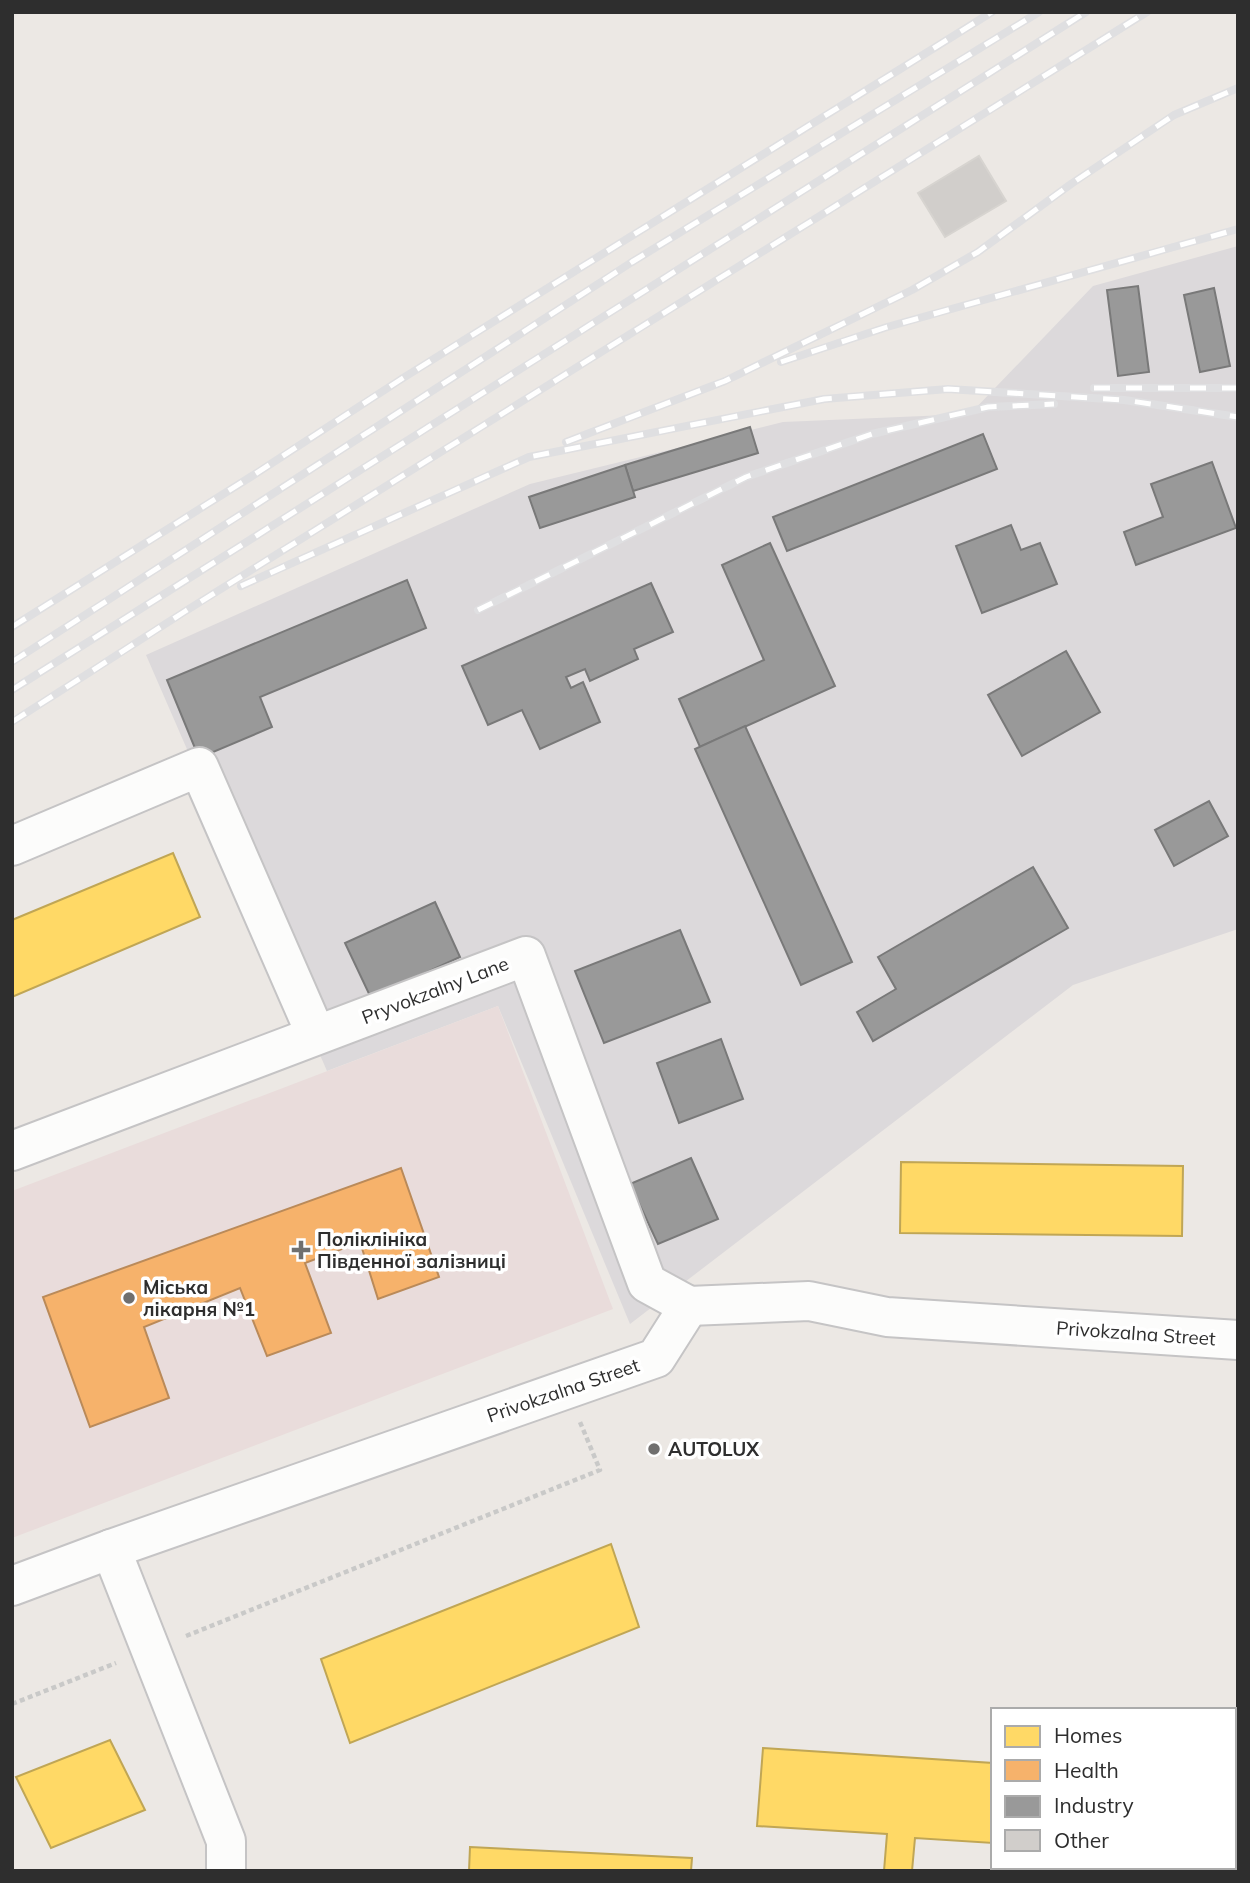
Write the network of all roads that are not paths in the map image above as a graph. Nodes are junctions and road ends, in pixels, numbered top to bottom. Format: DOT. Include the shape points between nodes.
graph roads {
  1 [pos="12,846"];
  2 [pos="316,1035"];
  3 [pos="12,1151"];
  4 [pos="689,1306"];
  5 [pos="1238,1340"];
  6 [pos="111,1549"];
  7 [pos="12,1586"];
  8 [pos="226,1871"];
  1 -- 2 [label="street" via="199,767"];
  2 -- 3 [label="street, Pryvokzalny Lane"];
  2 -- 4 [label="street, Pryvokzalny Lane" via="526,956 647,1283"];
  4 -- 5 [label="street, Privokzalna Street" via="809,1301 887,1317"];
  4 -- 6 [label="street, Privokzalna Street" via="656,1358"];
  6 -- 7 [label="street, Privokzalna Street"];
  6 -- 8 [label="street" via="226,1841"];
}
